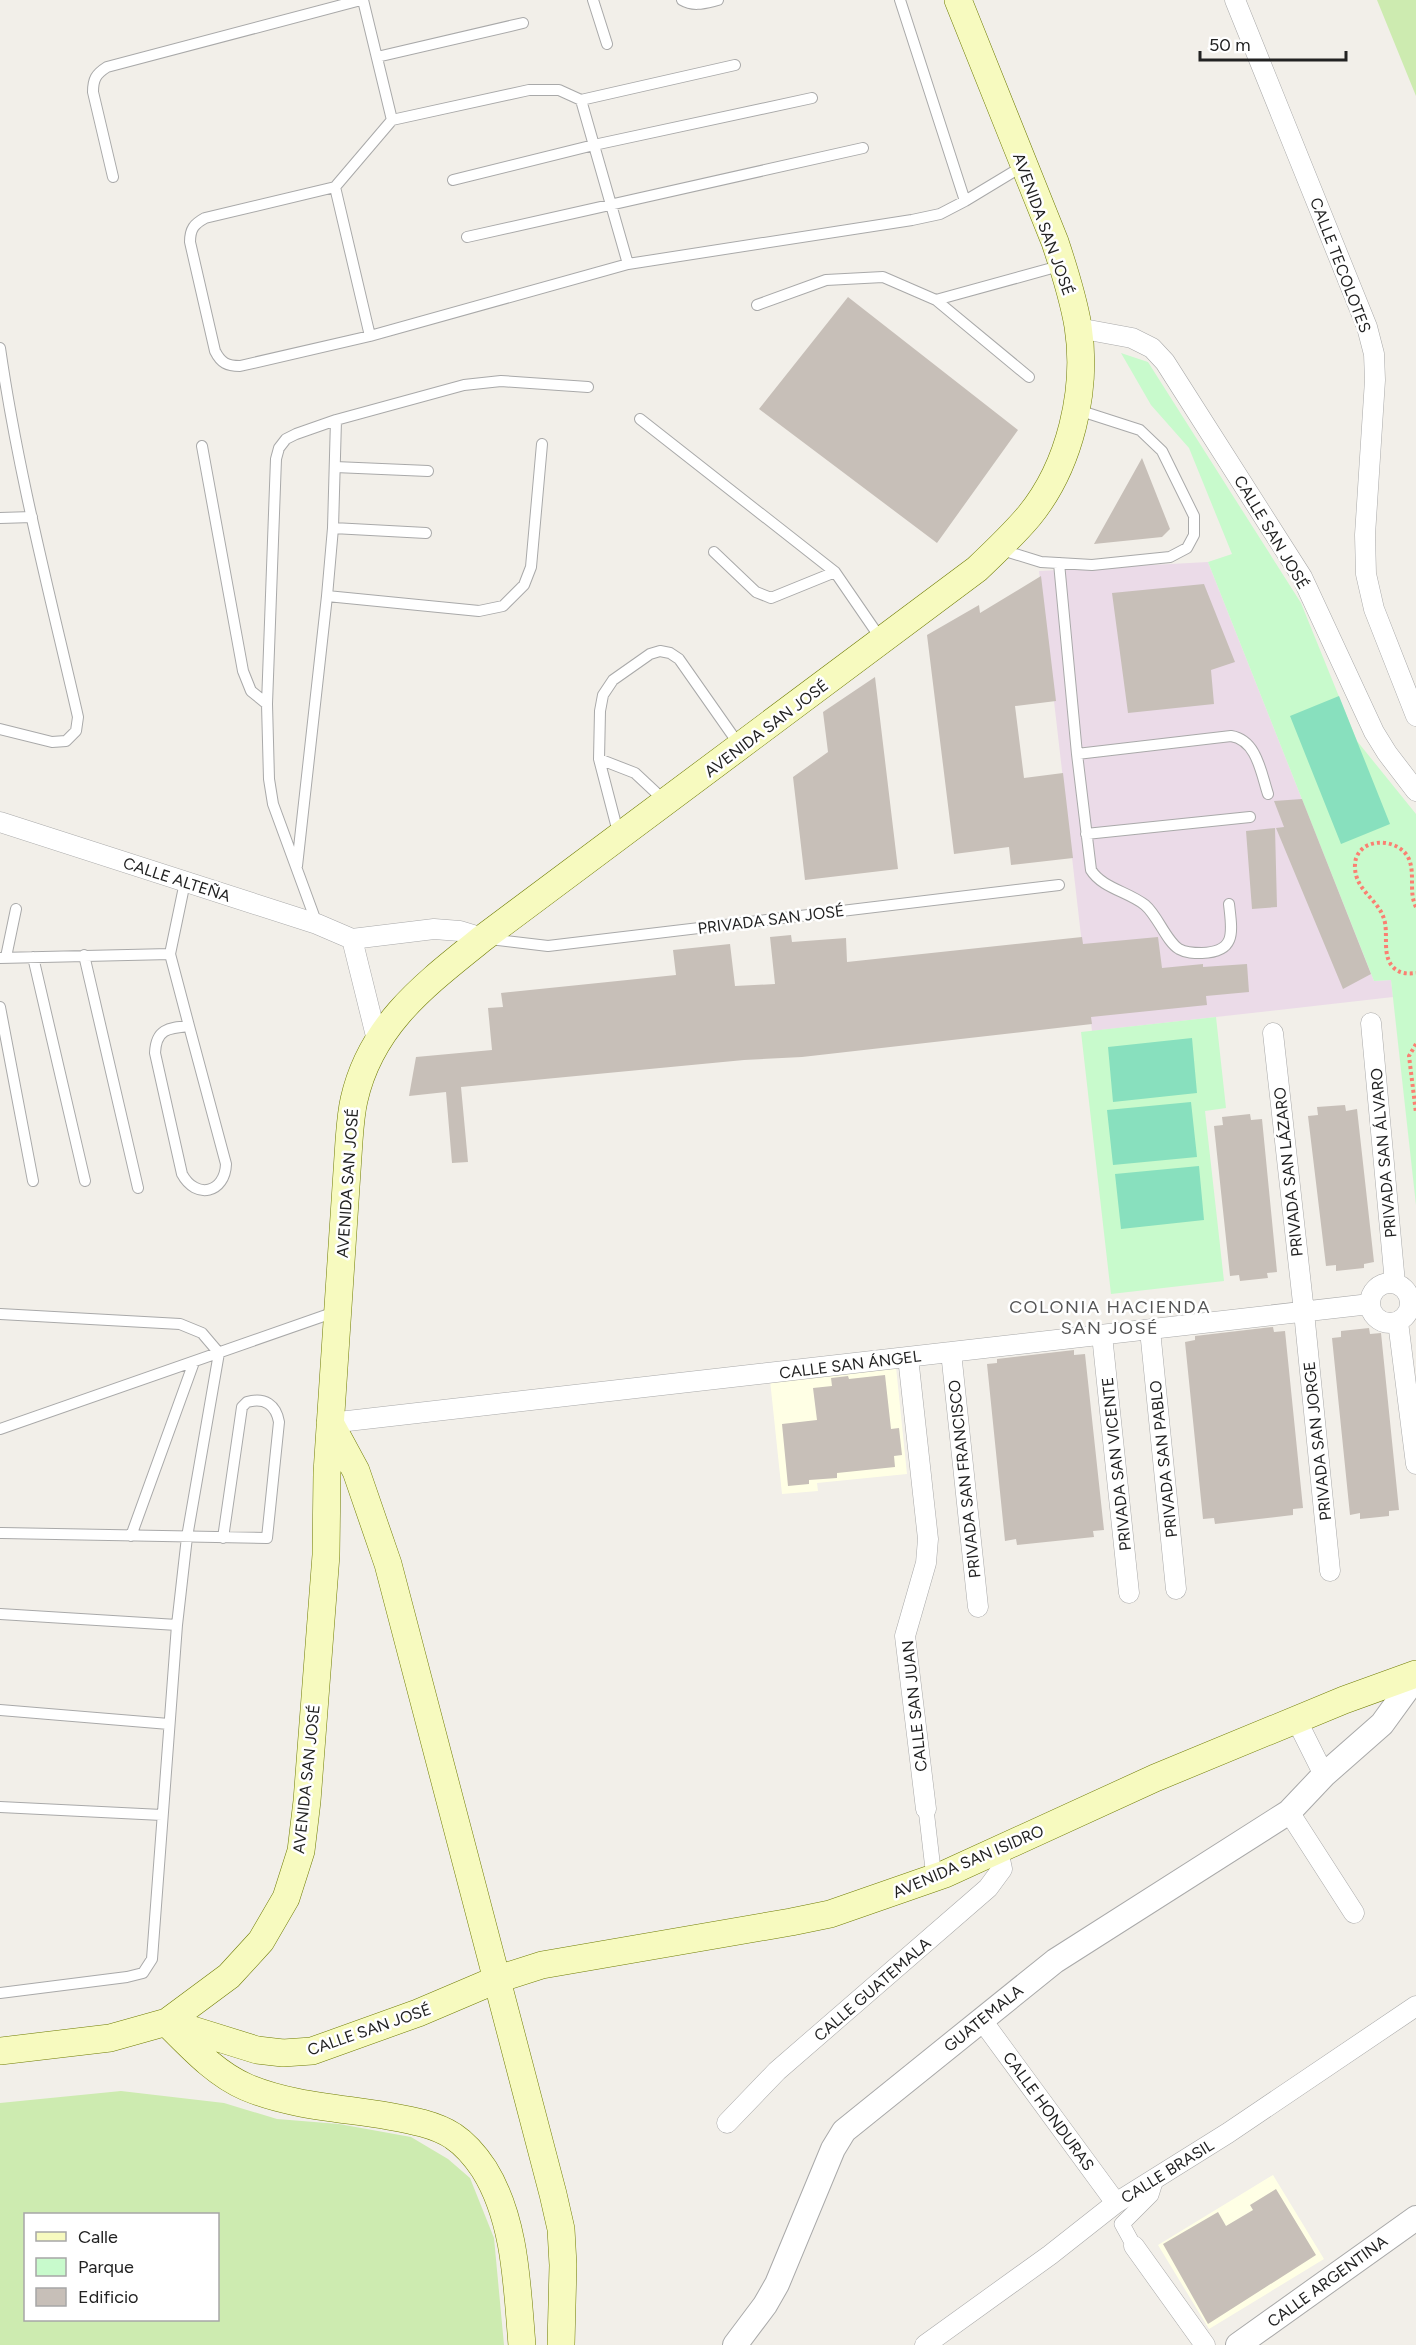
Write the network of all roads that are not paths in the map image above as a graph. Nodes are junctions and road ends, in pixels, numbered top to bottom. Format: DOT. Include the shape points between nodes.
graph roads {
  1 [pos="362,0"];
  2 [pos="593,0"];
  3 [pos="682,0"];
  4 [pos="718,0"];
  5 [pos="900,0"];
  6 [pos="958,0"];
  7 [pos="1235,0"];
  8 [pos="523,23"];
  9 [pos="607,44"];
  10 [pos="377,57"];
  11 [pos="735,65"];
  12 [pos="812,98"];
  13 [pos="581,100"];
  14 [pos="392,120"];
  15 [pos="594,145"];
  16 [pos="863,148"];
  17 [pos="1024,165"];
  18 [pos="113,177"];
  19 [pos="453,180"];
  20 [pos="335,187"];
  21 [pos="965,201"];
  22 [pos="611,203"];
  23 [pos="467,237"];
  24 [pos="628,264"];
  25 [pos="1063,265"];
  26 [pos="936,300"];
  27 [pos="757,305"];
  28 [pos="1078,328"];
  29 [pos="370,336"];
  30 [pos="0,348"];
  31 [pos="1029,377"];
  32 [pos="3,386"];
  33 [pos="588,387"];
  34 [pos="1076,410"];
  35 [pos="640,419"];
  36 [pos="336,420"];
  37 [pos="542,444"];
  38 [pos="202,446"];
  39 [pos="335,467"];
  40 [pos="428,471"];
  41 [pos="32,517"];
  42 [pos="0,518"];
  43 [pos="333,528"];
  44 [pos="426,533"];
  45 [pos="998,549"];
  46 [pos="714,552"];
  47 [pos="1059,563"];
  48 [pos="835,572"];
  49 [pos="327,596"];
  50 [pos="882,641"];
  51 [pos="267,704"];
  52 [pos="1416,716"];
  53 [pos="0,729"];
  54 [pos="741,747"];
  55 [pos="1077,754"];
  56 [pos="599,759"];
  57 [pos="1416,791"];
  58 [pos="1268,794"];
  59 [pos="666,803"];
  60 [pos="1250,818"];
  61 [pos="0,822"];
  62 [pos="1086,834"];
  63 [pos="619,836"];
  64 [pos="297,869"];
  65 [pos="185,882"];
  66 [pos="1059,885"];
  67 [pos="1229,904"];
  68 [pos="16,909"];
  69 [pos="317,924"];
  70 [pos="483,938"];
  71 [pos="352,939"];
  72 [pos="170,954"];
  73 [pos="84,956"];
  74 [pos="33,957"];
  75 [pos="3,958"];
  76 [pos="0,1007"];
  77 [pos="1371,1023"];
  78 [pos="189,1026"];
  79 [pos="1273,1032"];
  80 [pos="377,1040"];
  81 [pos="33,1181"];
  82 [pos="85,1181"];
  83 [pos="138,1188"];
  84 [pos="1395,1283"];
  85 [pos="1370,1304"];
  86 [pos="338,1311"];
  87 [pos="1304,1312"];
  88 [pos="0,1314"];
  89 [pos="1398,1322"];
  90 [pos="1150,1329"];
  91 [pos="1102,1335"];
  92 [pos="951,1352"];
  93 [pos="219,1353"];
  94 [pos="908,1357"];
  95 [pos="194,1362"];
  96 [pos="330,1423"];
  97 [pos="0,1429"];
  98 [pos="1416,1464"];
  99 [pos="0,1533"];
  100 [pos="131,1536"];
  101 [pos="188,1537"];
  102 [pos="223,1538"];
  103 [pos="1330,1571"];
  104 [pos="1176,1589"];
  105 [pos="1129,1593"];
  106 [pos="978,1607"];
  107 [pos="0,1614"];
  108 [pos="177,1624"];
  109 [pos="1416,1675"];
  110 [pos="0,1710"];
  111 [pos="1296,1719"];
  112 [pos="170,1724"];
  113 [pos="1324,1775"];
  114 [pos="0,1807"];
  115 [pos="926,1809"];
  116 [pos="1289,1812"];
  117 [pos="162,1815"];
  118 [pos="998,1850"];
  119 [pos="934,1878"];
  120 [pos="1354,1912"];
  121 [pos="498,1979"];
  122 [pos="0,1993"];
  123 [pos="1416,2006"];
  124 [pos="981,2019"];
  125 [pos="166,2022"];
  126 [pos="0,2051"];
  127 [pos="727,2123"];
  128 [pos="1157,2176"];
  129 [pos="1116,2204"];
  130 [pos="1416,2218"];
  131 [pos="1134,2246"];
  132 [pos="522,2345"];
  133 [pos="561,2345"];
  134 [pos="735,2345"];
  135 [pos="925,2345"];
  136 [pos="1205,2345"];
  137 [pos="1239,2345"];
  1 -- 10 [label="lane"];
  1 -- 18 [label="lane" via="98,73 93,92"];
  2 -- 9 [label="lane"];
  3 -- 4 [label="lane" via="689,4"];
  5 -- 21 [label="lane"];
  6 -- 17 [label="main road, AVENIDA SAN JOSÉ"];
  7 -- 52 [label="street, CALLE TECOLOTES" via="1367,327 1374,354 1366,574 1374,609"];
  8 -- 10 [label="lane"];
  10 -- 14 [label="lane"];
  11 -- 13 [label="lane"];
  12 -- 15 [label="lane"];
  13 -- 14 [label="lane" via="559,90 529,90"];
  13 -- 15 [label="lane"];
  14 -- 20 [label="lane"];
  15 -- 19 [label="lane"];
  15 -- 22 [label="lane"];
  16 -- 22 [label="lane"];
  17 -- 21 [label="lane"];
  17 -- 25 [label="main road, AVENIDA SAN JOSÉ"];
  20 -- 29 [label="lane"];
  20 -- 29 [label="lane" via="205,218 190,231 215,351 229,366 240,366"];
  21 -- 24 [label="lane" via="940,214 912,220"];
  22 -- 23 [label="lane"];
  22 -- 24 [label="lane"];
  24 -- 29 [label="lane"];
  25 -- 26 [label="lane"];
  25 -- 28 [label="main road, AVENIDA SAN JOSÉ"];
  26 -- 27 [label="lane" via="883,277 826,280"];
  26 -- 31 [label="lane"];
  28 -- 34 [label="main road, AVENIDA SAN JOSÉ" via="1080,372"];
  28 -- 57 [label="street, CALLE SAN JOSÉ" via="1132,339 1152,348 1165,362 1302,577 1374,732"];
  30 -- 32 [label="lane"];
  32 -- 41 [label="lane"];
  33 -- 36 [label="lane" via="501,381 464,385"];
  34 -- 45 [label="main road, AVENIDA SAN JOSÉ" via="1052,480 1030,515"];
  34 -- 47 [label="lane" via="1140,430 1162,451 1194,516 1194,535 1187,548 1170,557 1092,565"];
  35 -- 48 [label="lane"];
  36 -- 39 [label="lane"];
  36 -- 51 [label="lane" via="286,439 276,459"];
  37 -- 49 [label="lane" via="531,567 524,585 503,606 479,611"];
  38 -- 51 [label="lane" via="243,671 251,691"];
  39 -- 40 [label="lane"];
  39 -- 43 [label="lane"];
  41 -- 42 [label="lane"];
  41 -- 53 [label="lane" via="78,717 76,731 66,741 52,742"];
  43 -- 44 [label="lane"];
  43 -- 49 [label="lane"];
  45 -- 47 [label="lane" via="1041,562"];
  45 -- 50 [label="main road, AVENIDA SAN JOSÉ"];
  46 -- 48 [label="lane" via="756,592 771,598"];
  47 -- 55 [label="lane"];
  48 -- 50 [label="lane"];
  49 -- 64 [label="lane"];
  50 -- 54 [label="main road, AVENIDA SAN JOSÉ"];
  51 -- 64 [label="lane" via="273,804"];
  54 -- 56 [label="lane" via="678,659 660,651 613,680 603,695"];
  54 -- 59 [label="main road, AVENIDA SAN JOSÉ"];
  55 -- 58 [label="lane" via="1240,737 1252,750"];
  55 -- 62 [label="lane"];
  56 -- 59 [label="lane" via="635,773"];
  56 -- 63 [label="lane"];
  59 -- 63 [label="main road, AVENIDA SAN JOSÉ"];
  60 -- 62 [label="lane"];
  61 -- 65 [label="street, CALLE ALTEÑA"];
  62 -- 67 [label="lane" via="1089,864 1095,876 1148,908 1178,948 1190,953 1222,950 1230,941 1232,930"];
  63 -- 70 [label="main road, AVENIDA SAN JOSÉ"];
  64 -- 69 [label="lane"];
  65 -- 69 [label="street, CALLE ALTEÑA"];
  65 -- 72 [label="lane"];
  66 -- 70 [label="lane, PRIVADA SAN JOSÉ" via="548,946"];
  68 -- 75 [label="lane"];
  69 -- 71 [label="street, CALLE ALTEÑA"];
  70 -- 71 [label="street" via="434,929"];
  70 -- 80 [label="main road, AVENIDA SAN JOSÉ" via="407,1002"];
  71 -- 80 [label="street"];
  72 -- 73 [label="lane"];
  72 -- 78 [label="lane"];
  73 -- 74 [label="lane"];
  73 -- 83 [label="lane"];
  74 -- 75 [label="lane"];
  74 -- 82 [label="lane"];
  76 -- 81 [label="lane"];
  77 -- 84 [label="street, PRIVADA SAN ÁLVARO"];
  78 -- 78 [label="lane" via="162,1032 155,1053 182,1174 194,1188 208,1190 226,1176 226,1164"];
  79 -- 87 [label="street, PRIVADA SAN LÁZARO"];
  80 -- 86 [label="main road, AVENIDA SAN JOSÉ" via="353,1101"];
  84 -- 85 [label="street" via="1377,1288"];
  84 -- 89 [label="street" via="1406,1290 1410,1301 1408,1314"];
  85 -- 87 [label="street, CALLE SAN ÁNGEL"];
  85 -- 89 [label="street" via="1382,1322"];
  86 -- 93 [label="lane"];
  86 -- 96 [label="main road, AVENIDA SAN JOSÉ"];
  87 -- 90 [label="street, CALLE SAN ÁNGEL"];
  87 -- 103 [label="street, PRIVADA SAN JORGE"];
  88 -- 93 [label="lane" via="180,1324 202,1333"];
  89 -- 98 [label="street"];
  90 -- 91 [label="street, CALLE SAN ÁNGEL"];
  90 -- 104 [label="street, PRIVADA SAN PABLO"];
  91 -- 92 [label="street, CALLE SAN ÁNGEL"];
  91 -- 105 [label="street, PRIVADA SAN VICENTE"];
  92 -- 94 [label="street, CALLE SAN ÁNGEL"];
  92 -- 106 [label="street, PRIVADA SAN FRANCISCO"];
  93 -- 95 [label="lane"];
  93 -- 101 [label="lane"];
  94 -- 96 [label="street, CALLE SAN ÁNGEL"];
  94 -- 115 [label="street, CALLE SAN JUAN" via="928,1539 926,1563 905,1636"];
  95 -- 97 [label="lane"];
  95 -- 100 [label="lane"];
  96 -- 121 [label="main road" via="356,1471 388,1564"];
  96 -- 125 [label="main road, AVENIDA SAN JOSÉ" via="326,1555 301,1851 286,1898 261,1941 230,1977"];
  99 -- 100 [label="lane"];
  100 -- 101 [label="lane"];
  101 -- 102 [label="lane"];
  101 -- 108 [label="lane"];
  102 -- 102 [label="lane" via="267,1538 279,1422 270,1403 247,1401 243,1407"];
  107 -- 108 [label="lane"];
  108 -- 112 [label="lane"];
  109 -- 111 [label="main road, AVENIDA SAN ISIDRO"];
  109 -- 113 [label="street" via="1382,1724"];
  110 -- 112 [label="lane"];
  111 -- 113 [label="street"];
  111 -- 118 [label="main road, AVENIDA SAN ISIDRO"];
  112 -- 117 [label="lane"];
  113 -- 116 [label="street, GUATEMALA"];
  114 -- 117 [label="lane"];
  115 -- 119 [label="street, CALLE SAN JUAN"];
  116 -- 120 [label="street"];
  116 -- 124 [label="street, GUATEMALA" via="1055,1961"];
  117 -- 122 [label="lane" via="152,1959 142,1973"];
  118 -- 119 [label="main road, AVENIDA SAN ISIDRO"];
  118 -- 127 [label="street, CALLE GUATEMALA" via="1002,1869 988,1888 777,2071"];
  119 -- 121 [label="main road, AVENIDA SAN ISIDRO" via="830,1914 577,1958"];
  121 -- 125 [label="main road, CALLE SAN JOSÉ" via="312,2051 257,2050"];
  121 -- 133 [label="main road" via="561,2229"];
  123 -- 128 [label="street, CALLE BRASIL" via="1228,2133"];
  124 -- 129 [label="street, CALLE HONDURAS"];
  124 -- 134 [label="street, GUATEMALA" via="844,2131 777,2284"];
  125 -- 126 [label="main road, AVENIDA SAN JOSÉ" via="110,2038"];
  125 -- 132 [label="main road" via="199,2056 245,2087 284,2100 437,2127 472,2153 496,2194 507,2228"];
  128 -- 129 [label="street, CALLE BRASIL"];
  128 -- 131 [label="street" via="1151,2195 1122,2224"];
  129 -- 135 [label="street, CALLE BRASIL"];
  130 -- 137 [label="street, CALLE ARGENTINA"];
  131 -- 136 [label="street"];
}
